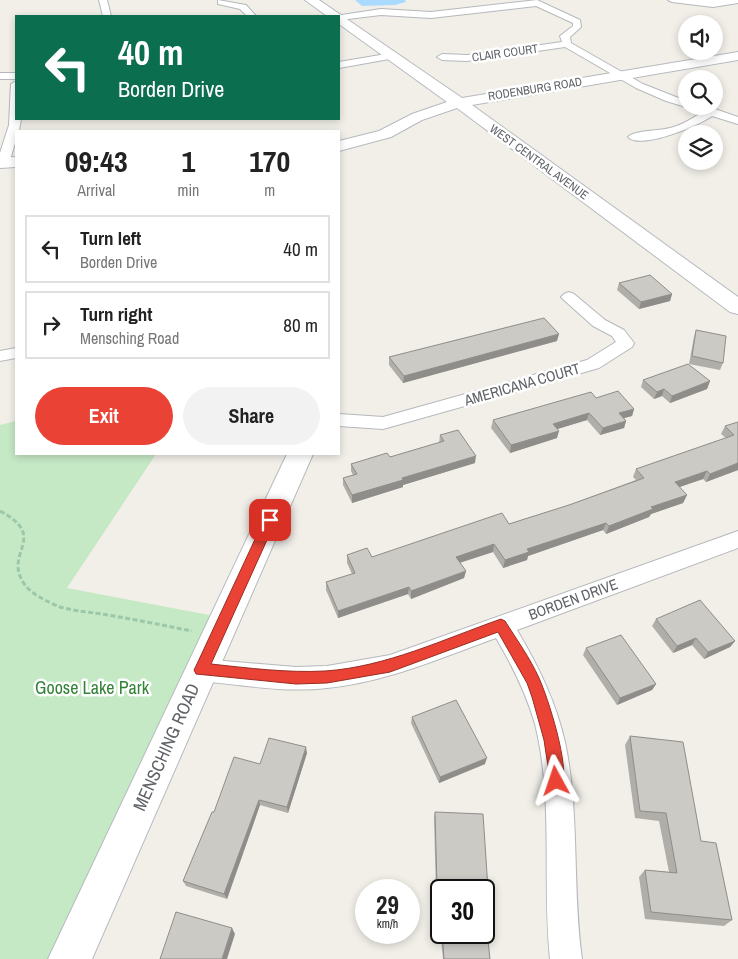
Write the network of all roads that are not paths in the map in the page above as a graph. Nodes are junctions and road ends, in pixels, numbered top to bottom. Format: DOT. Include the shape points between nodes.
graph roads {
  1 [pos="103,0"];
  2 [pos="312,0"];
  3 [pos="672,0"];
  4 [pos="738,1"];
  5 [pos="221,2"];
  6 [pos="107,15"];
  7 [pos="251,15"];
  8 [pos="334,15"];
  9 [pos="340,18"];
  10 [pos="340,19"];
  11 [pos="567,44"];
  12 [pos="392,56"];
  13 [pos="738,56"];
  14 [pos="442,57"];
  15 [pos="340,65"];
  16 [pos="0,76"];
  17 [pos="15,76"];
  18 [pos="620,76"];
  19 [pos="678,102"];
  20 [pos="458,103"];
  21 [pos="706,115"];
  22 [pos="722,115"];
  23 [pos="15,120"];
  24 [pos="738,121"];
  25 [pos="634,137"];
  26 [pos="340,146"];
  27 [pos="6,162"];
  28 [pos="569,297"];
  29 [pos="738,307"];
  30 [pos="340,420"];
  31 [pos="300,455"];
  32 [pos="738,539"];
  33 [pos="501,625"];
  34 [pos="201,670"];
  35 [pos="70,959"];
  36 [pos="566,959"];
  1 -- 6 [label="street"];
  2 -- 8 [label="street"];
  3 -- 4 [label="street" via="713,4"];
  5 -- 7 [label="street" via="243,7"];
  9 -- 11 [label="street" via="382,12 431,16 537,3 577,22 577,27 565,36"];
  10 -- 12 [label="street, WEST CENTRAL AVENUE"];
  11 -- 14 [label="street, CLAIR COURT" via="467,58"];
  11 -- 18 [label="street"];
  12 -- 15 [label="street"];
  12 -- 20 [label="street, WEST CENTRAL AVENUE"];
  13 -- 18 [label="street, RODENBURG ROAD"];
  16 -- 17 [label="street"];
  18 -- 19 [label="street" via="665,99"];
  18 -- 20 [label="street, RODENBURG ROAD"];
  20 -- 26 [label="street, RODENBURG ROAD" via="417,117 385,134"];
  20 -- 29 [label="street, WEST CENTRAL AVENUE"];
  21 -- 25 [label="street" via="694,124 662,134"];
  22 -- 24 [label="street"];
  23 -- 27 [label="street"];
  28 -- 30 [label="street, AMERICANA COURT" via="599,323 618,333 626,343 600,362 383,423"];
  31 -- 34 [label="street, MENSCHING ROAD"];
  32 -- 33 [label="street, BORDEN DRIVE"];
  33 -- 34 [label="street, BORDEN DRIVE" via="390,666 327,677 296,678"];
  33 -- 36 [label="street" via="533,680 556,762"];
  34 -- 35 [label="street, MENSCHING ROAD"];
}
